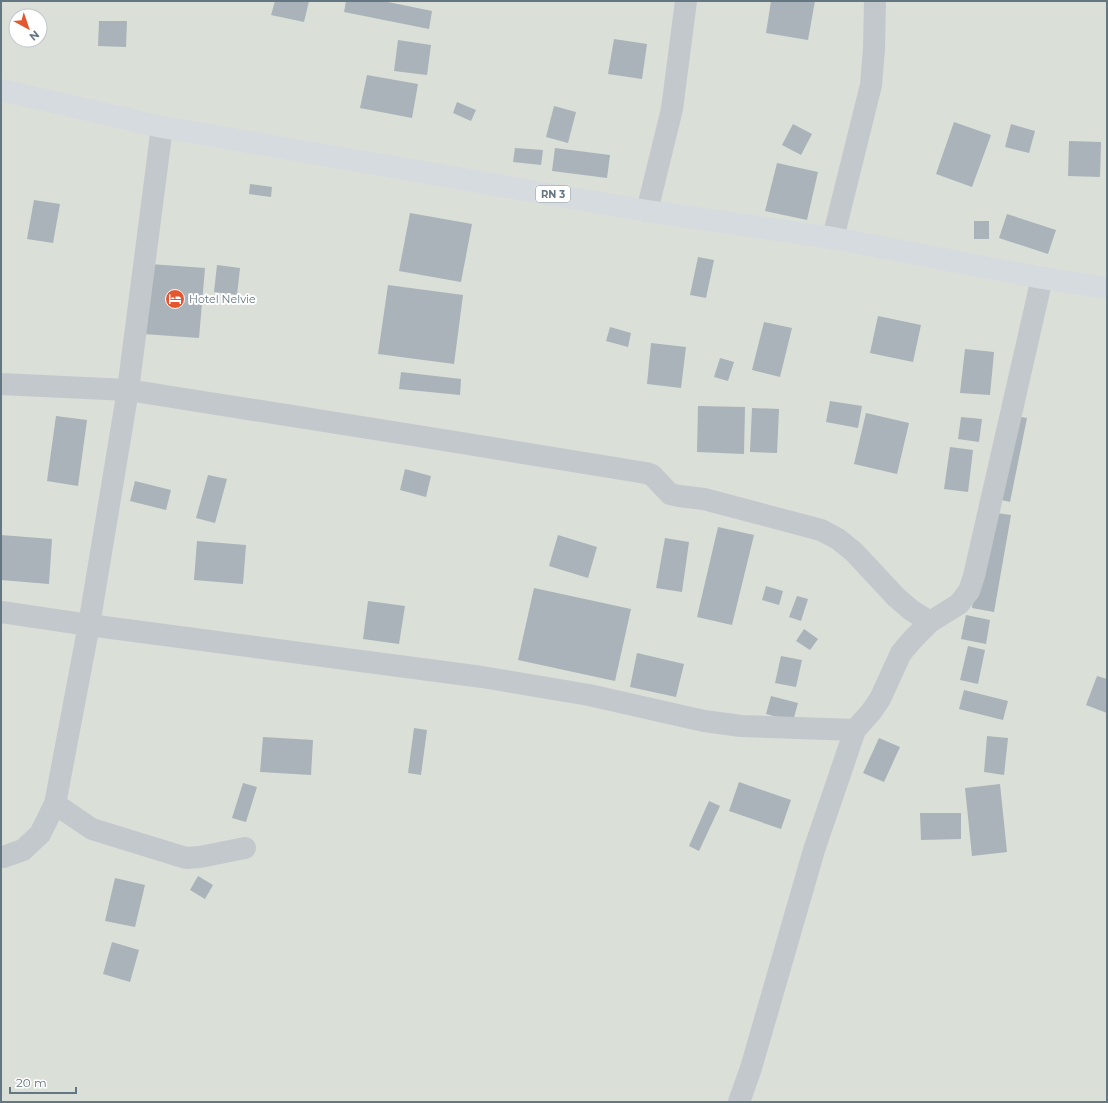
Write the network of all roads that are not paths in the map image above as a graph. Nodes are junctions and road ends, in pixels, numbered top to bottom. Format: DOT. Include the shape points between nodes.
graph roads {
  1 [pos="686,1"];
  2 [pos="875,1"];
  3 [pos="1,90"];
  4 [pos="162,127"];
  5 [pos="647,211"];
  6 [pos="833,238"];
  7 [pos="1042,278"];
  8 [pos="1107,288"];
  9 [pos="1,384"];
  10 [pos="128,390"];
  11 [pos="1,612"];
  12 [pos="930,622"];
  13 [pos="89,625"];
  14 [pos="855,730"];
  15 [pos="55,804"];
  16 [pos="245,848"];
  17 [pos="1,857"];
  18 [pos="738,1102"];
  1 -- 5 [label="street" via="672,110"];
  2 -- 6 [label="street" via="871,84"];
  3 -- 4 [label="highway, RN 3"];
  4 -- 5 [label="highway, RN 3"];
  4 -- 10 [label="street"];
  5 -- 6 [label="highway, RN 3"];
  6 -- 7 [label="highway, RN 3"];
  7 -- 8 [label="highway, RN 3"];
  7 -- 12 [label="street" via="974,576 969,591 959,604"];
  9 -- 10 [label="street"];
  10 -- 12 [label="street" via="646,473 652,475 670,494 704,499 821,530 854,552 896,597"];
  10 -- 13 [label="street"];
  11 -- 13 [label="street"];
  12 -- 14 [label="street" via="901,653 880,699"];
  13 -- 14 [label="street" via="482,677 589,695 704,721 741,726"];
  13 -- 15 [label="street"];
  14 -- 18 [label="street" via="814,850 751,1068"];
  15 -- 16 [label="street" via="92,829 186,858"];
  15 -- 17 [label="street" via="40,834 23,850"];
}
